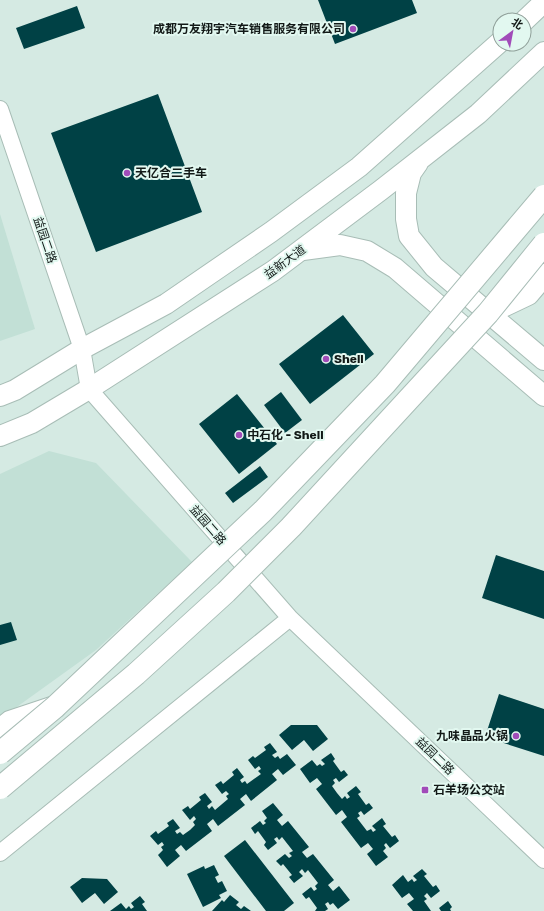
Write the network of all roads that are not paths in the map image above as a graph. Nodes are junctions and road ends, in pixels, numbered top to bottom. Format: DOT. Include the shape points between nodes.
graph roads {
  1 [pos="544,2"];
  2 [pos="532,13"];
  3 [pos="492,49"];
  4 [pos="544,52"];
  5 [pos="0,109"];
  6 [pos="420,160"];
  7 [pos="544,196"];
  8 [pos="544,244"];
  9 [pos="301,250"];
  10 [pos="544,275"];
  11 [pos="488,313"];
  12 [pos="82,349"];
  13 [pos="544,360"];
  14 [pos="89,389"];
  15 [pos="0,396"];
  16 [pos="544,396"];
  17 [pos="0,436"];
  18 [pos="290,618"];
  19 [pos="55,707"];
  20 [pos="0,730"];
  21 [pos="0,753"];
  22 [pos="0,788"];
  23 [pos="0,853"];
  24 [pos="544,860"];
  1 -- 2 [label="main road"];
  3 -- 12 [label="main road" via="359,167 284,223 166,304"];
  4 -- 6 [label="main road, 益新大道" via="478,114"];
  5 -- 12 [label="street, 益园二路"];
  6 -- 9 [label="main road, 益新大道"];
  6 -- 13 [label="main road" via="412,173 406,193 409,236 434,267"];
  7 -- 19 [label="highway, bridge" via="414,351 326,447 205,568"];
  8 -- 11 [label="highway, bridge"];
  9 -- 14 [label="main road, 益新大道" via="273,271"];
  9 -- 16 [label="main road" via="340,245 368,251 395,268"];
  10 -- 11 [label="highway" via="528,294"];
  11 -- 22 [label="highway, bridge" via="291,527 226,592 136,674"];
  12 -- 14 [label="street, 益园二路"];
  12 -- 15 [label="main road" via="15,390"];
  14 -- 17 [label="main road, 益新大道" via="32,423"];
  14 -- 18 [label="street, 益园二路"];
  18 -- 23 [label="street"];
  18 -- 24 [label="street, 益园二路"];
  19 -- 20 [label="highway" via="10,722"];
  19 -- 21 [label="highway, bridge"];
}
